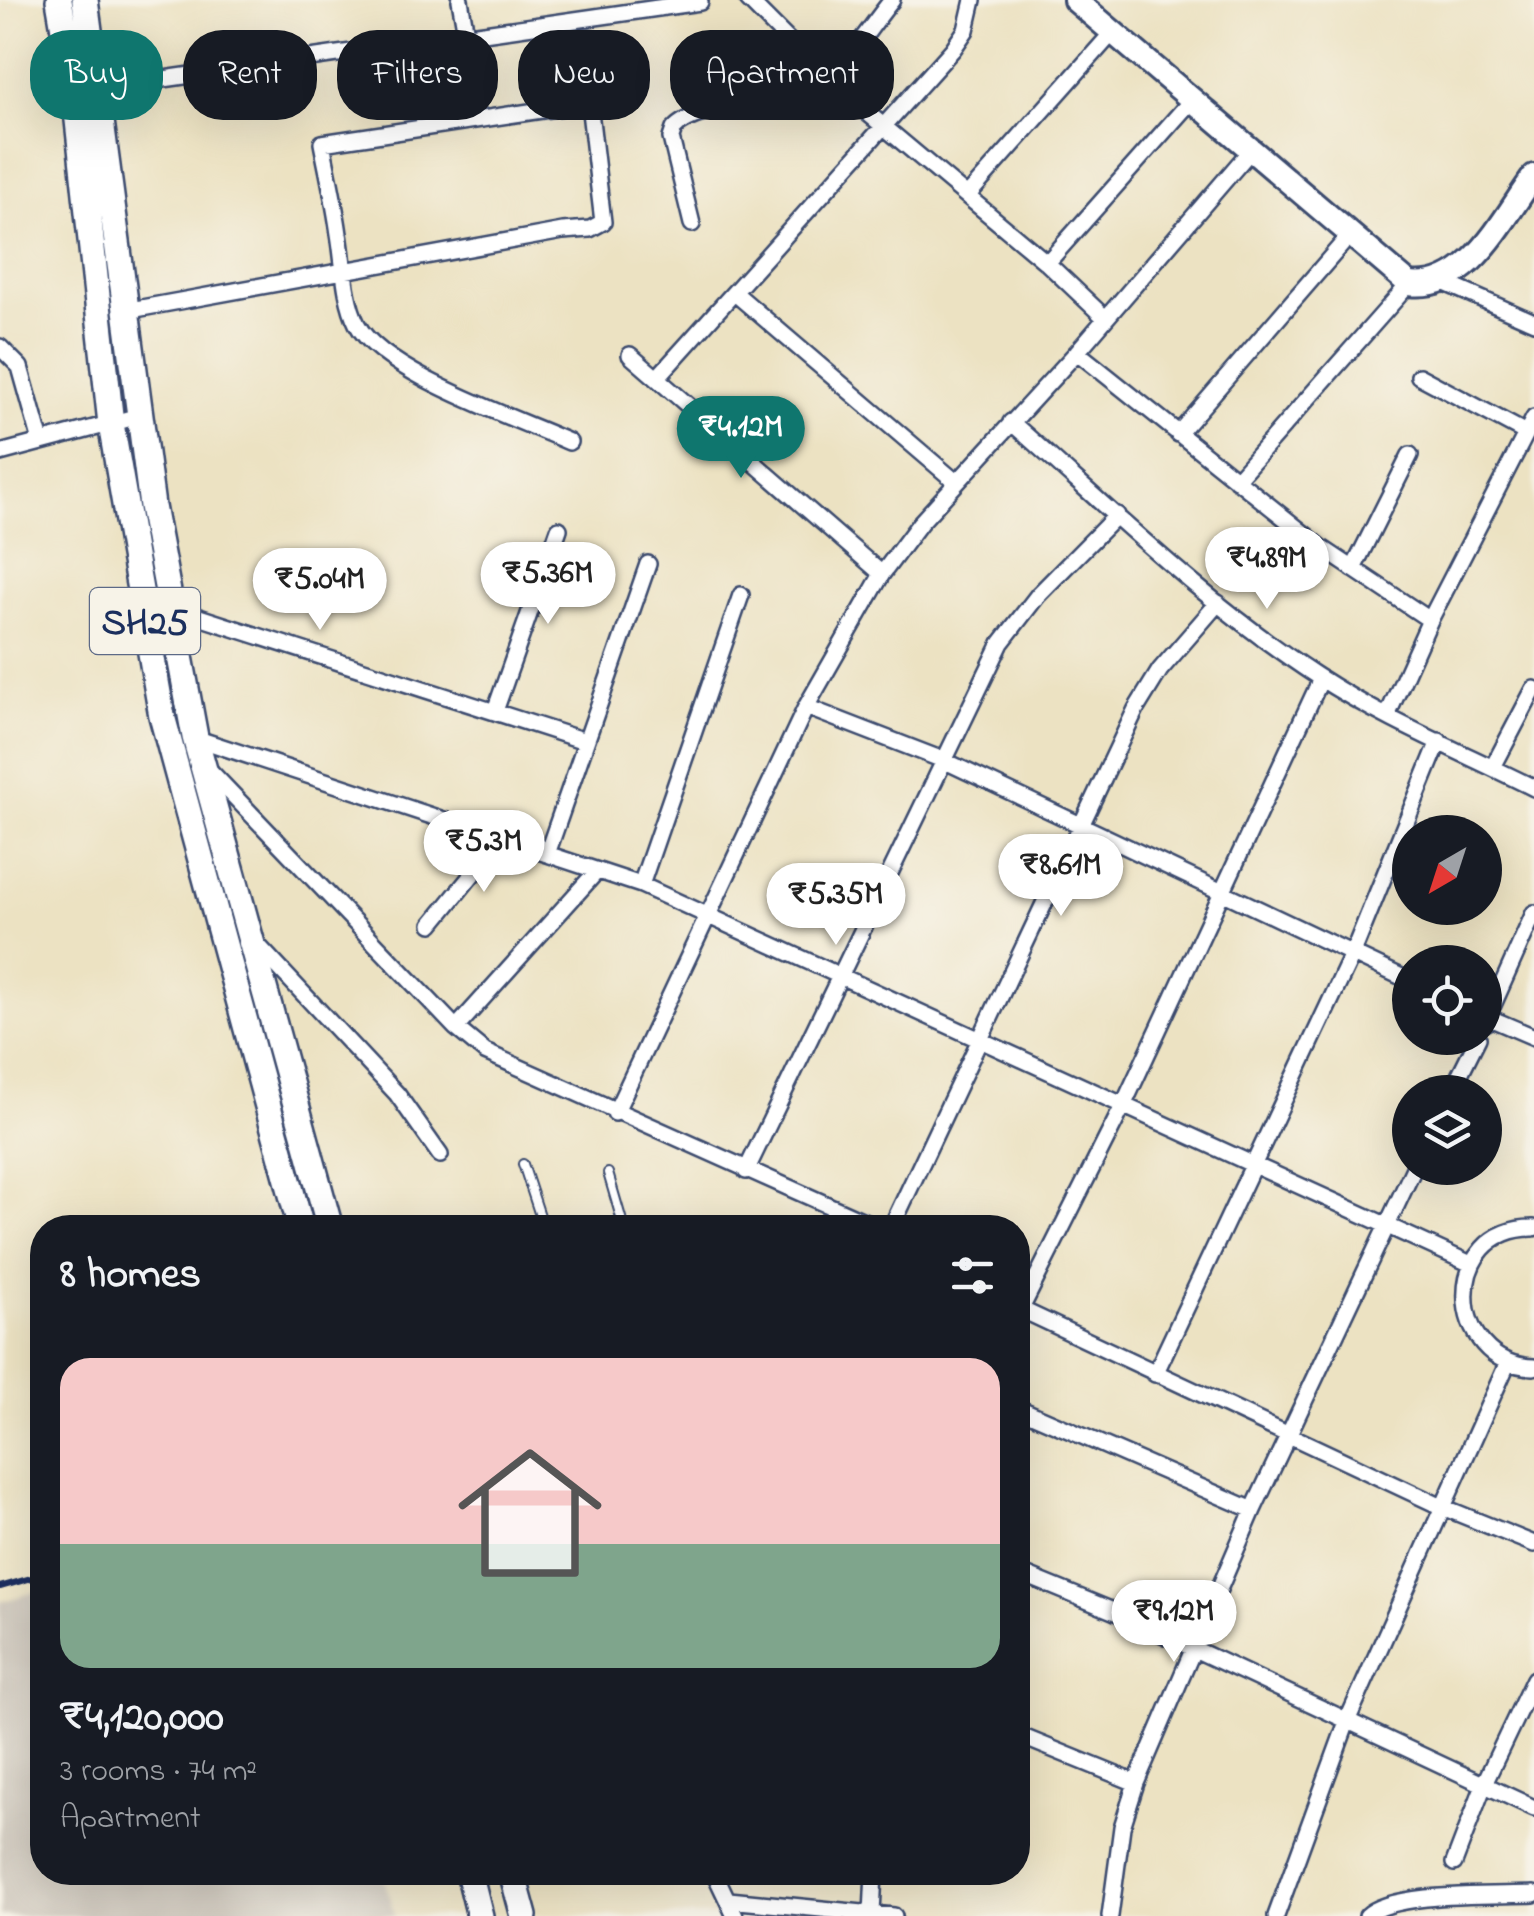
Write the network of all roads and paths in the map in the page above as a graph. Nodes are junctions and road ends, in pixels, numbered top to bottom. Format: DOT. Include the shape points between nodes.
graph roads {
  1 [pos="59,0"];
  2 [pos="86,0"];
  3 [pos="460,0"];
  4 [pos="748,0"];
  5 [pos="892,0"];
  6 [pos="973,0"];
  7 [pos="1075,0"];
  8 [pos="700,2"];
  9 [pos="89,30"];
  10 [pos="465,30"];
  11 [pos="495,30"];
  12 [pos="778,30"];
  13 [pos="867,30"];
  14 [pos="1113,32"];
  15 [pos="337,53"];
  16 [pos="163,80"];
  17 [pos="1191,100"];
  18 [pos="98,120"];
  19 [pos="689,120"];
  20 [pos="878,120"];
  21 [pos="885,126"];
  22 [pos="1250,152"];
  23 [pos="1534,176"];
  24 [pos="968,195"];
  25 [pos="692,224"];
  26 [pos="1350,235"];
  27 [pos="1047,263"];
  28 [pos="345,272"];
  29 [pos="1445,283"];
  30 [pos="1410,284"];
  31 [pos="736,294"];
  32 [pos="125,311"];
  33 [pos="1105,318"];
  34 [pos="1534,322"];
  35 [pos="0,347"];
  36 [pos="1077,352"];
  37 [pos="630,355"];
  38 [pos="1419,376"];
  39 [pos="657,378"];
  40 [pos="139,416"];
  41 [pos="1011,422"];
  42 [pos="110,424"];
  43 [pos="1530,426"];
  44 [pos="1178,434"];
  45 [pos="41,442"];
  46 [pos="570,442"];
  47 [pos="0,454"];
  48 [pos="1410,455"];
  49 [pos="1236,480"];
  50 [pos="956,482"];
  51 [pos="1116,514"];
  52 [pos="558,529"];
  53 [pos="648,564"];
  54 [pos="1352,569"];
  55 [pos="882,574"];
  56 [pos="741,595"];
  57 [pos="1218,602"];
  58 [pos="171,608"];
  59 [pos="1430,620"];
  60 [pos="1321,679"];
  61 [pos="1534,689"];
  62 [pos="806,707"];
  63 [pos="495,711"];
  64 [pos="1388,714"];
  65 [pos="167,736"];
  66 [pos="195,737"];
  67 [pos="1439,740"];
  68 [pos="585,741"];
  69 [pos="943,760"];
  70 [pos="202,764"];
  71 [pos="1493,768"];
  72 [pos="1534,788"];
  73 [pos="1080,826"];
  74 [pos="502,838"];
  75 [pos="548,851"];
  76 [pos="597,871"];
  77 [pos="641,885"];
  78 [pos="1221,895"];
  79 [pos="708,913"];
  80 [pos="1534,914"];
  81 [pos="432,924"];
  82 [pos="252,939"];
  83 [pos="1352,955"];
  84 [pos="1392,974"];
  85 [pos="841,976"];
  86 [pos="1502,984"];
  87 [pos="1502,1025"];
  88 [pos="456,1028"];
  89 [pos="980,1036"];
  90 [pos="1534,1037"];
  91 [pos="1122,1108"];
  92 [pos="615,1113"];
  93 [pos="440,1154"];
  94 [pos="523,1164"];
  95 [pos="1253,1164"];
  96 [pos="746,1171"];
  97 [pos="608,1173"];
  98 [pos="1406,1185"];
  99 [pos="298,1215"];
  100 [pos="326,1215"];
  101 [pos="540,1215"];
  102 [pos="620,1215"];
  103 [pos="849,1215"];
  104 [pos="897,1215"];
  105 [pos="1387,1222"];
  106 [pos="1534,1228"];
  107 [pos="1471,1264"];
  108 [pos="1030,1287"];
  109 [pos="1030,1313"];
  110 [pos="1508,1362"];
  111 [pos="1534,1366"];
  112 [pos="1155,1374"];
  113 [pos="1030,1413"];
  114 [pos="1289,1436"];
  115 [pos="1440,1506"];
  116 [pos="1253,1510"];
  117 [pos="1534,1544"];
  118 [pos="1030,1577"];
  119 [pos="1194,1649"];
  120 [pos="1534,1679"];
  121 [pos="1348,1719"];
  122 [pos="1030,1739"];
  123 [pos="1485,1782"];
  124 [pos="1136,1784"];
  125 [pos="1534,1808"];
  126 [pos="1454,1863"];
  127 [pos="472,1885"];
  128 [pos="516,1885"];
  129 [pos="720,1885"];
  130 [pos="873,1885"];
  131 [pos="1534,1894"];
  132 [pos="732,1908"];
  133 [pos="816,1912"];
  134 [pos="872,1914"];
  135 [pos="480,1916"];
  136 [pos="524,1916"];
  137 [pos="894,1916"];
  138 [pos="1110,1916"];
  139 [pos="1276,1916"];
  140 [pos="1367,1916"];
  1 -- 42 [label="main road, SH25"];
  2 -- 9 [label="main road, SH25"];
  3 -- 10 [label="street"];
  4 -- 12 [label="street"];
  5 -- 13 [label="street"];
  6 -- 21 [label="street" via="953,49"];
  7 -- 14 [label="main road"];
  8 -- 11 [label="street"];
  14 -- 17 [label="main road"];
  14 -- 24 [label="street"];
  15 -- 16 [label="street"];
  17 -- 22 [label="main road"];
  17 -- 27 [label="street"];
  18 -- 32 [label="main road, SH25"];
  19 -- 25 [label="street" via="680,122 672,138"];
  20 -- 21 [label="street"];
  21 -- 24 [label="street"];
  21 -- 31 [label="street"];
  22 -- 26 [label="main road"];
  22 -- 33 [label="street"];
  23 -- 29 [label="main road" via="1464,268"];
  24 -- 27 [label="street"];
  26 -- 30 [label="main road"];
  26 -- 44 [label="street"];
  27 -- 33 [label="street"];
  28 -- 28 [label="street" via="603,222 589,103 322,144"];
  28 -- 32 [label="street"];
  28 -- 46 [label="street" via="355,321 370,346 398,365"];
  29 -- 30 [label="main road"];
  29 -- 34 [label="street"];
  30 -- 49 [label="street"];
  31 -- 39 [label="street"];
  31 -- 50 [label="street"];
  32 -- 40 [label="main road, SH25"];
  33 -- 36 [label="street"];
  35 -- 45 [label="street" via="20,367"];
  36 -- 41 [label="street"];
  36 -- 44 [label="street"];
  37 -- 39 [label="street"];
  38 -- 43 [label="street"];
  39 -- 55 [label="street"];
  40 -- 42 [label="street"];
  40 -- 58 [label="main road, SH25"];
  41 -- 50 [label="street"];
  41 -- 51 [label="street"];
  42 -- 45 [label="street"];
  42 -- 65 [label="main road, SH25"];
  43 -- 59 [label="street"];
  44 -- 49 [label="street"];
  45 -- 47 [label="street"];
  48 -- 54 [label="street"];
  49 -- 54 [label="street"];
  50 -- 55 [label="street"];
  51 -- 57 [label="street"];
  51 -- 69 [label="street" via="1001,643"];
  52 -- 63 [label="street"];
  53 -- 68 [label="street"];
  54 -- 59 [label="street"];
  55 -- 62 [label="street"];
  56 -- 77 [label="street"];
  57 -- 60 [label="street"];
  57 -- 73 [label="street" via="1144,696"];
  58 -- 63 [label="street"];
  58 -- 66 [label="main road, SH25"];
  59 -- 64 [label="street"];
  60 -- 64 [label="street"];
  60 -- 78 [label="street"];
  61 -- 71 [label="street"];
  62 -- 69 [label="street"];
  62 -- 79 [label="street"];
  63 -- 68 [label="street"];
  64 -- 67 [label="street"];
  65 -- 66 [label="street"];
  65 -- 99 [label="main road, SH25"];
  66 -- 70 [label="main road, SH25"];
  66 -- 74 [label="street"];
  67 -- 71 [label="street"];
  67 -- 83 [label="street"];
  68 -- 75 [label="street"];
  69 -- 73 [label="street"];
  69 -- 85 [label="street"];
  70 -- 82 [label="main road, SH25"];
  70 -- 88 [label="street"];
  71 -- 72 [label="street"];
  73 -- 78 [label="street"];
  73 -- 89 [label="street"];
  74 -- 75 [label="street"];
  74 -- 81 [label="street"];
  75 -- 76 [label="street"];
  76 -- 77 [label="street"];
  76 -- 88 [label="street"];
  77 -- 79 [label="street"];
  78 -- 83 [label="street"];
  78 -- 91 [label="street"];
  79 -- 85 [label="street"];
  79 -- 92 [label="street"];
  80 -- 86 [label="street"];
  82 -- 93 [label="street" via="398,1094"];
  82 -- 100 [label="main road, SH25"];
  83 -- 84 [label="street"];
  83 -- 95 [label="street"];
  85 -- 89 [label="street"];
  85 -- 96 [label="street"];
  87 -- 90 [label="street"];
  88 -- 92 [label="street" via="485,1052"];
  89 -- 91 [label="street"];
  89 -- 104 [label="street"];
  91 -- 95 [label="street"];
  91 -- 108 [label="street"];
  92 -- 96 [label="street"];
  94 -- 101 [label="lane"];
  95 -- 105 [label="street"];
  95 -- 112 [label="street"];
  96 -- 103 [label="street"];
  97 -- 102 [label="lane"];
  98 -- 105 [label="street"];
  105 -- 107 [label="street"];
  105 -- 114 [label="street"];
  106 -- 107 [label="street" via="1502,1234"];
  107 -- 110 [label="street" via="1464,1310 1472,1332"];
  109 -- 112 [label="street"];
  110 -- 111 [label="street"];
  110 -- 115 [label="street"];
  112 -- 114 [label="street"];
  113 -- 116 [label="street"];
  114 -- 115 [label="street"];
  114 -- 116 [label="street"];
  115 -- 117 [label="street"];
  115 -- 121 [label="street"];
  116 -- 119 [label="street"];
  118 -- 119 [label="street"];
  119 -- 121 [label="street"];
  119 -- 124 [label="street"];
  120 -- 123 [label="street"];
  121 -- 123 [label="street"];
  121 -- 139 [label="street"];
  122 -- 124 [label="street"];
  123 -- 125 [label="street"];
  123 -- 126 [label="street"];
  124 -- 138 [label="street" via="1122,1827"];
  127 -- 135 [label="main road"];
  128 -- 136 [label="main road"];
  129 -- 132 [label="street"];
  130 -- 134 [label="street"];
  131 -- 140 [label="street" via="1441,1898 1376,1908"];
  132 -- 133 [label="street"];
  133 -- 134 [label="street"];
  134 -- 137 [label="street"];
}
